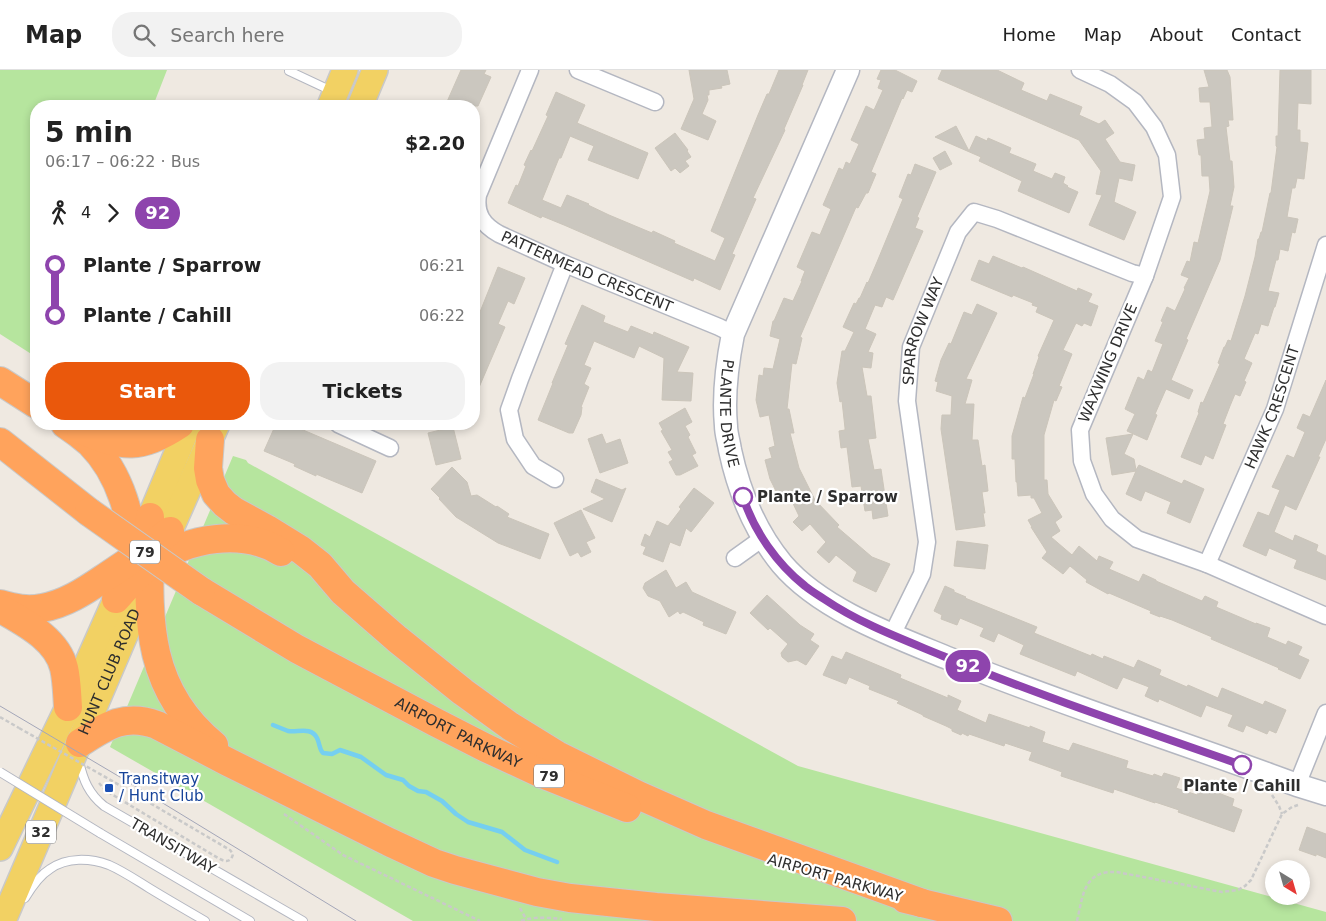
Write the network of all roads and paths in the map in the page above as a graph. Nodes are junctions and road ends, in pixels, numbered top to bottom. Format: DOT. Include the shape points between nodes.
graph roads {
  1 [pos="345,70"];
  2 [pos="375,70"];
  3 [pos="530,70"];
  4 [pos="578,70"];
  5 [pos="848,70"];
  6 [pos="1080,70"];
  7 [pos="289,71"];
  8 [pos="332,100"];
  9 [pos="362,100"];
  10 [pos="655,102"];
  11 [pos="480,185"];
  12 [pos="480,215"];
  13 [pos="1326,245"];
  14 [pos="566,264"];
  15 [pos="1145,276"];
  16 [pos="733,334"];
  17 [pos="0,381"];
  18 [pos="30,400"];
  19 [pos="74,430"];
  20 [pos="81,430"];
  21 [pos="170,430"];
  22 [pos="205,430"];
  23 [pos="205,430"];
  24 [pos="351,430"];
  25 [pos="0,442"];
  26 [pos="390,448"];
  27 [pos="555,478"];
  28 [pos="763,538"];
  29 [pos="149,554"];
  30 [pos="734,558"];
  31 [pos="1207,564"];
  32 [pos="343,592"];
  33 [pos="0,604"];
  34 [pos="0,608"];
  35 [pos="124,608"];
  36 [pos="1326,616"];
  37 [pos="892,635"];
  38 [pos="68,707"];
  39 [pos="1326,714"];
  40 [pos="0,717"];
  41 [pos="86,753"];
  42 [pos="0,772"];
  43 [pos="94,774"];
  44 [pos="262,778"];
  45 [pos="97,780"];
  46 [pos="1271,794"];
  47 [pos="1326,794"];
  48 [pos="1300,795"];
  49 [pos="280,811"];
  50 [pos="1282,814"];
  51 [pos="0,848"];
  52 [pos="922,903"];
  53 [pos="12,913"];
  54 [pos="566,919"];
  55 [pos="205,921"];
  56 [pos="250,921"];
  57 [pos="303,921"];
  58 [pos="480,921"];
  59 [pos="522,921"];
  60 [pos="842,921"];
  61 [pos="998,921"];
  62 [pos="1077,921"];
  1 -- 8 [label="main road"];
  2 -- 9 [label="main road"];
  3 -- 11 [label="street, PATTERMEAD CRESCENT"];
  4 -- 10 [label="street"];
  5 -- 16 [label="street, PLANTE DRIVE"];
  6 -- 15 [label="street, WAXWING DRIVE" via="1110,84 1135,102 1154,127 1167,155 1172,198"];
  7 -- 8 [label="lane"];
  12 -- 14 [label="street, PATTERMEAD CRESCENT" via="489,228"];
  13 -- 31 [label="street, HAWK CRESCENT" via="1275,409"];
  14 -- 16 [label="street, PATTERMEAD CRESCENT"];
  14 -- 27 [label="street" via="510,410 515,438 533,466"];
  15 -- 31 [label="street, WAXWING DRIVE" via="1080,430 1082,461 1094,494 1112,519 1137,538"];
  15 -- 37 [label="street, SPARROW WAY" via="974,212 958,232 911,346 907,401 927,542 922,574"];
  16 -- 28 [label="street, PLANTE DRIVE" via="725,397 726,427 734,469 748,511"];
  17 -- 18 [label="highway"];
  19 -- 29 [label="highway" via="91,444 114,478 128,516"];
  20 -- 21 [label="highway" via="123,444 146,442"];
  22 -- 29 [label="main road"];
  23 -- 32 [label="highway" via="210,480 218,496 234,511 276,534 320,565"];
  24 -- 26 [label="street"];
  25 -- 52 [label="highway, AIRPORT PARKWAY / 79, bridge" via="89,512 201,591 331,668 478,744 540,773 722,844 840,882"];
  28 -- 30 [label="street"];
  28 -- 37 [label="street, PLANTE DRIVE" via="782,564 805,586 867,624"];
  29 -- 32 [label="highway" via="202,542 250,540 276,549"];
  29 -- 33 [label="highway" via="78,595 53,605 31,609"];
  29 -- 35 [label="highway"];
  29 -- 44 [label="highway" via="150,620 155,653 172,698 208,741"];
  31 -- 36 [label="street, WAXWING DRIVE"];
  32 -- 52 [label="highway" via="462,692 557,755 706,825"];
  34 -- 38 [label="highway" via="38,632 55,648 64,667"];
  35 -- 38 [label="main road, HUNT CLUB ROAD / 32"];
  35 -- 41 [label="main road, HUNT CLUB ROAD / 32"];
  37 -- 48 [label="street, PLANTE DRIVE"];
  38 -- 51 [label="main road, HUNT CLUB ROAD / 32"];
  39 -- 48 [label="street"];
  40 -- 45 [label="path, bridge" via="230,850 232,858 229,861 218,858 105,790"];
  41 -- 43 [label="path"];
  41 -- 44 [label="highway" via="115,723 147,721"];
  41 -- 53 [label="main road, HUNT CLUB ROAD / 32"];
  41 -- 57 [label="lane, TRANSITWAY" via="79,760 84,780 91,794 104,806"];
  42 -- 56 [label="lane, TRANSITWAY, bridge"];
  44 -- 60 [label="highway" via="434,863 537,892 619,904"];
  46 -- 50 [label="path"];
  47 -- 48 [label="street, PLANTE DRIVE"];
  48 -- 50 [label="path"];
  49 -- 58 [label="path" via="343,855"];
  50 -- 62 [label="path" via="1255,874 1238,890 1222,892 1105,872 1084,889"];
  52 -- 61 [label="highway, AIRPORT PARKWAY / 79"];
  53 -- 55 [label="lane" via="49,869 80,859 120,870"];
  54 -- 59 [label="path"];
}
